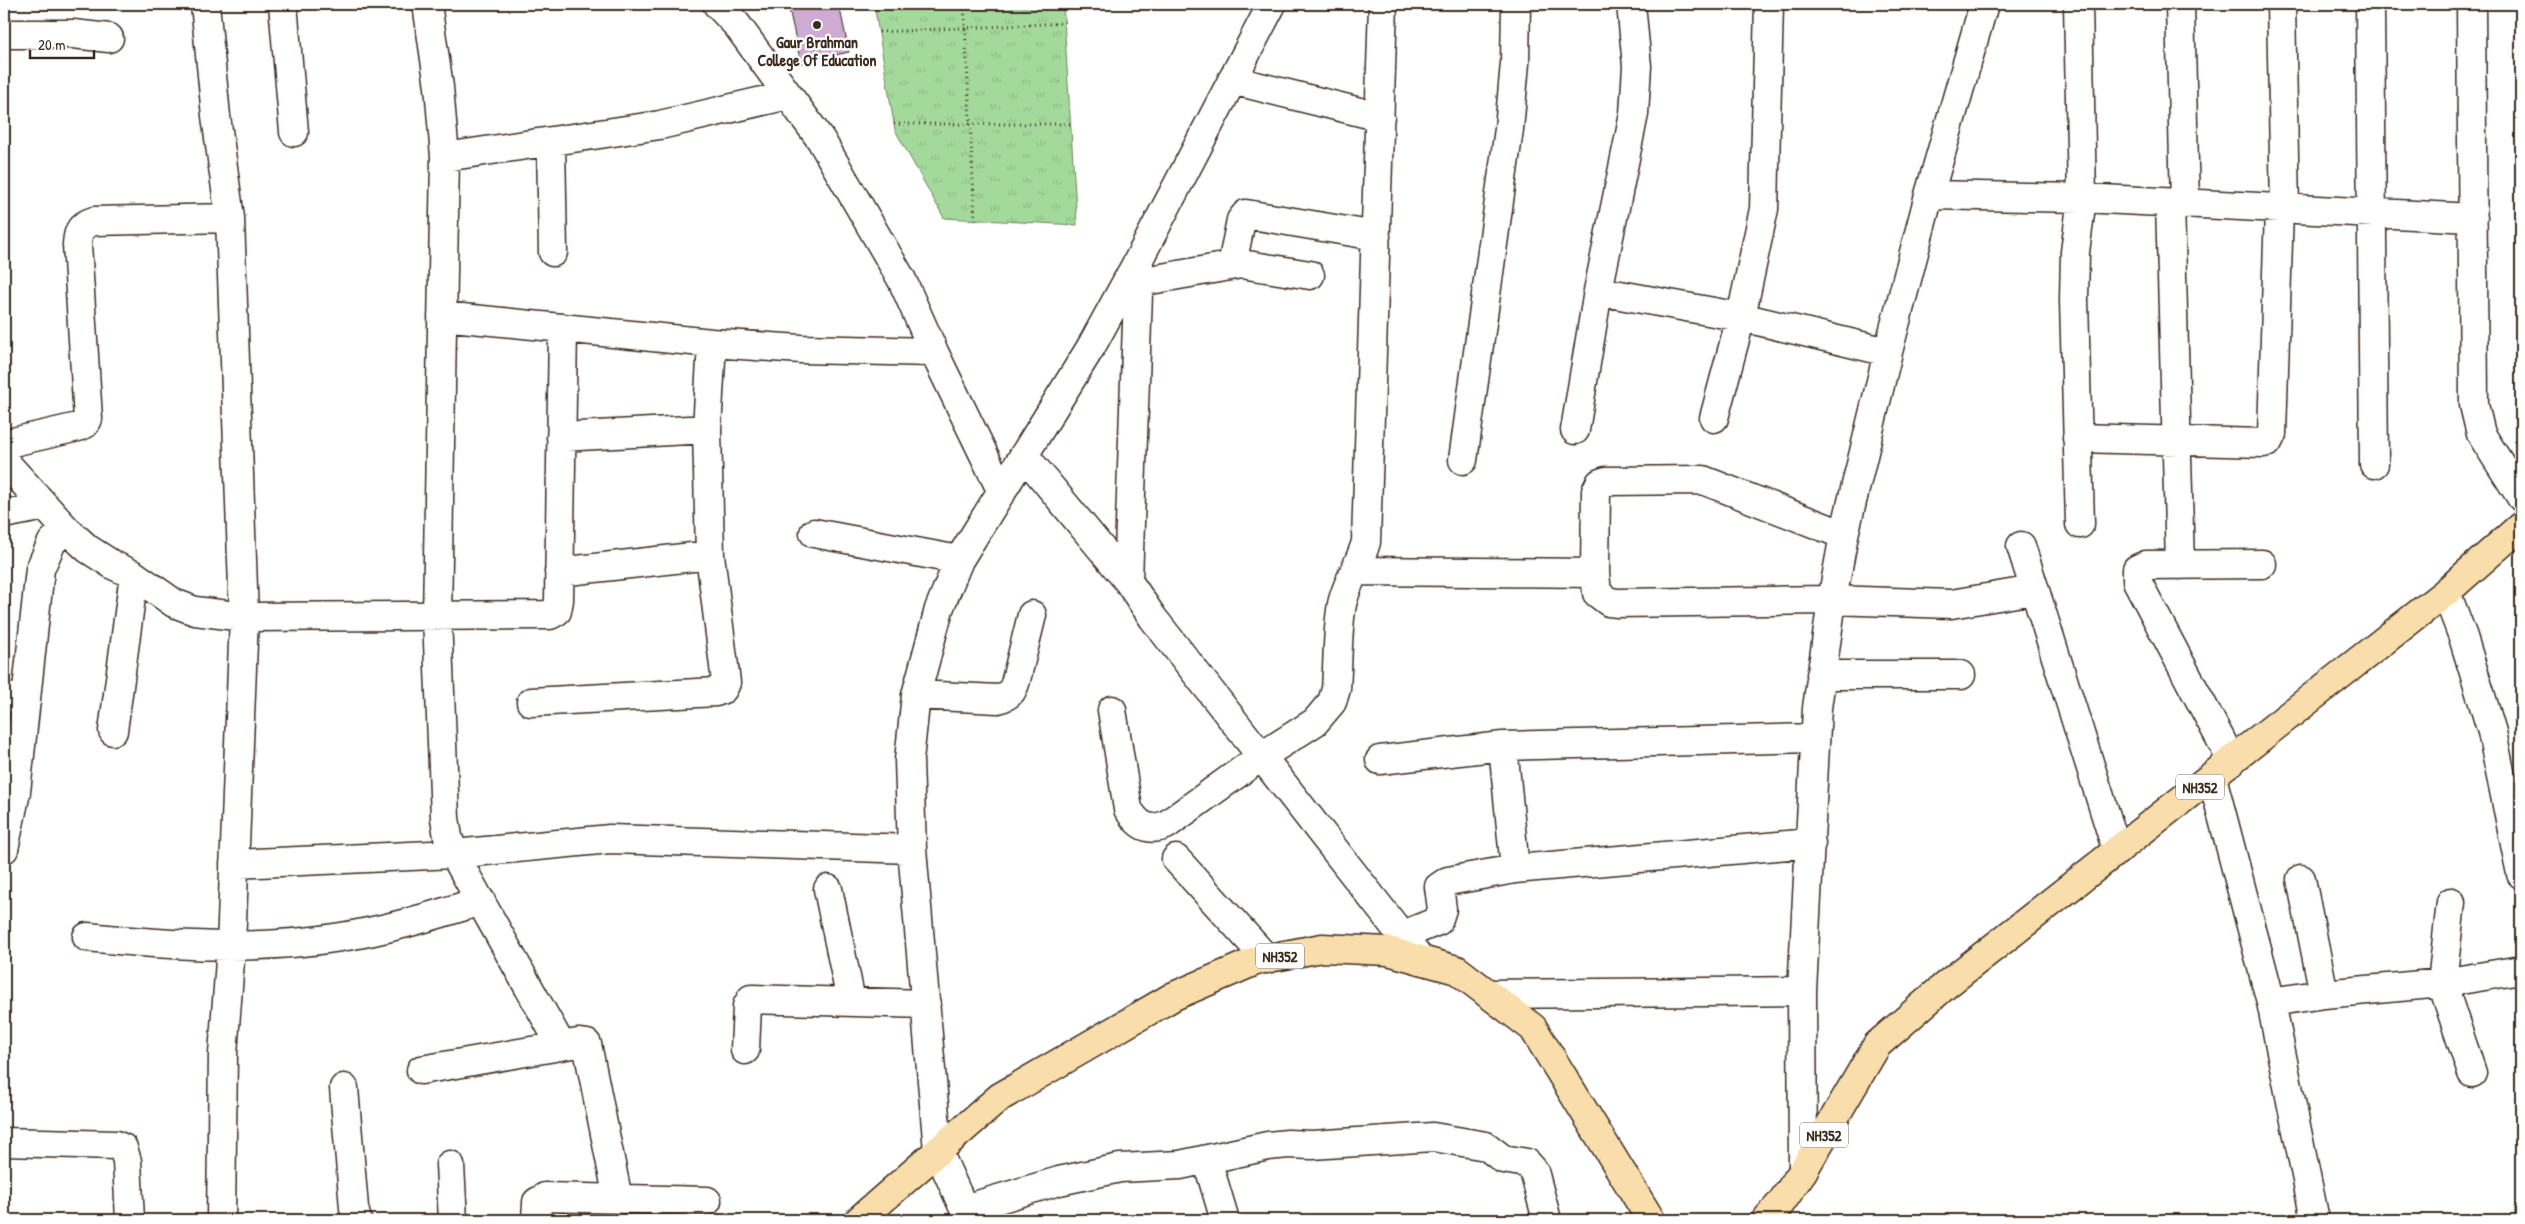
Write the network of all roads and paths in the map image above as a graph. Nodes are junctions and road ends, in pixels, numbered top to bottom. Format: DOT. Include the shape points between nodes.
graph roads {
  1 [pos="205,4"];
  2 [pos="283,4"];
  3 [pos="427,4"];
  4 [pos="717,4"];
  5 [pos="964,4"];
  6 [pos="1383,4"];
  7 [pos="1516,4"];
  8 [pos="1632,4"];
  9 [pos="1769,4"];
  10 [pos="1984,4"];
  11 [pos="2078,4"];
  12 [pos="2180,4"];
  13 [pos="2281,4"];
  14 [pos="2370,4"];
  15 [pos="2471,4"];
  16 [pos="1261,7"];
  17 [pos="1064,23"];
  18 [pos="879,32"];
  19 [pos="4,34"];
  20 [pos="109,38"];
  21 [pos="1232,80"];
  22 [pos="788,95"];
  23 [pos="1380,117"];
  24 [pos="894,124"];
  25 [pos="1071,124"];
  26 [pos="294,132"];
  27 [pos="551,143"];
  28 [pos="445,157"];
  29 [pos="1930,195"];
  30 [pos="2082,198"];
  31 [pos="2177,203"];
  32 [pos="2282,209"];
  33 [pos="2372,214"];
  34 [pos="230,218"];
  35 [pos="2474,218"];
  36 [pos="975,219"];
  37 [pos="1376,236"];
  38 [pos="552,252"];
  39 [pos="1232,265"];
  40 [pos="1139,271"];
  41 [pos="1310,275"];
  42 [pos="1598,291"];
  43 [pos="442,316"];
  44 [pos="1741,317"];
  45 [pos="563,328"];
  46 [pos="712,343"];
  47 [pos="934,352"];
  48 [pos="1888,352"];
  49 [pos="1714,418"];
  50 [pos="707,429"];
  51 [pos="1575,430"];
  52 [pos="562,436"];
  53 [pos="2077,438"];
  54 [pos="2177,440"];
  55 [pos="4,444"];
  56 [pos="1024,455"];
  57 [pos="1463,460"];
  58 [pos="4,461"];
  59 [pos="2374,464"];
  60 [pos="1002,492"];
  61 [pos="2521,497"];
  62 [pos="45,506"];
  63 [pos="4,514"];
  64 [pos="2080,524"];
  65 [pos="2521,526"];
  66 [pos="66,530"];
  67 [pos="814,533"];
  68 [pos="1844,535"];
  69 [pos="2021,546"];
  70 [pos="710,555"];
  71 [pos="960,560"];
  72 [pos="2262,564"];
  73 [pos="2180,565"];
  74 [pos="1356,571"];
  75 [pos="559,572"];
  76 [pos="1595,573"];
  77 [pos="134,574"];
  78 [pos="1128,580"];
  79 [pos="2034,590"];
  80 [pos="2446,592"];
  81 [pos="1832,600"];
  82 [pos="1032,615"];
  83 [pos="244,617"];
  84 [pos="437,617"];
  85 [pos="1821,675"];
  86 [pos="1960,675"];
  87 [pos="916,695"];
  88 [pos="15,699"];
  89 [pos="531,702"];
  90 [pos="1112,710"];
  91 [pos="113,731"];
  92 [pos="1815,738"];
  93 [pos="1503,746"];
  94 [pos="1262,756"];
  95 [pos="1380,760"];
  96 [pos="2222,769"];
  97 [pos="8,812"];
  98 [pos="1811,844"];
  99 [pos="4,849"];
  100 [pos="912,849"];
  101 [pos="2117,851"];
  102 [pos="454,854"];
  103 [pos="1176,859"];
  104 [pos="234,864"];
  105 [pos="1515,868"];
  106 [pos="2521,874"];
  107 [pos="2301,879"];
  108 [pos="828,889"];
  109 [pos="481,901"];
  110 [pos="2451,902"];
  111 [pos="1403,935"];
  112 [pos="87,937"];
  113 [pos="231,947"];
  114 [pos="1267,959"];
  115 [pos="1421,960"];
  116 [pos="2521,970"];
  117 [pos="2442,983"];
  118 [pos="1802,991"];
  119 [pos="1488,994"];
  120 [pos="2324,994"];
  121 [pos="851,1001"];
  122 [pos="2271,1002"];
  123 [pos="926,1004"];
  124 [pos="561,1045"];
  125 [pos="745,1050"];
  126 [pos="421,1070"];
  127 [pos="2472,1073"];
  128 [pos="344,1088"];
  129 [pos="4,1142"];
  130 [pos="938,1151"];
  131 [pos="1207,1160"];
  132 [pos="450,1165"];
  133 [pos="1803,1170"];
  134 [pos="618,1199"];
  135 [pos="707,1201"];
  136 [pos="966,1215"];
  137 [pos="130,1220"];
  138 [pos="221,1220"];
  139 [pos="357,1220"];
  140 [pos="453,1220"];
  141 [pos="536,1220"];
  142 [pos="859,1220"];
  143 [pos="1225,1220"];
  144 [pos="1548,1220"];
  145 [pos="1651,1220"];
  146 [pos="1766,1220"];
  147 [pos="2315,1220"];
  1 -- 34 [label="street"];
  2 -- 26 [label="street"];
  3 -- 28 [label="street"];
  4 -- 22 [label="street" via="737,25"];
  5 -- 36 [label="path"];
  6 -- 23 [label="street"];
  7 -- 57 [label="street" via="1509,129"];
  8 -- 42 [label="street" via="1637,66 1634,114"];
  9 -- 44 [label="street" via="1764,209"];
  10 -- 29 [label="street"];
  11 -- 30 [label="street"];
  12 -- 31 [label="street"];
  13 -- 32 [label="street"];
  14 -- 33 [label="street"];
  15 -- 35 [label="street"];
  16 -- 21 [label="street"];
  17 -- 18 [label="path"];
  19 -- 20 [label="street" via="73,34"];
  21 -- 23 [label="street"];
  21 -- 40 [label="street"];
  22 -- 27 [label="street" via="660,125"];
  22 -- 47 [label="street" via="821,140 902,280"];
  23 -- 37 [label="street"];
  24 -- 25 [label="path"];
  27 -- 28 [label="street"];
  27 -- 38 [label="street"];
  28 -- 43 [label="street"];
  29 -- 30 [label="street"];
  29 -- 48 [label="street"];
  30 -- 31 [label="street"];
  30 -- 53 [label="street" via="2075,252 2074,300"];
  31 -- 32 [label="street"];
  31 -- 54 [label="street"];
  32 -- 33 [label="street"];
  32 -- 54 [label="street" via="2270,438 2263,444"];
  33 -- 35 [label="street"];
  33 -- 59 [label="street"];
  34 -- 55 [label="street" via="94,221 84,224 78,232 77,244 88,419 78,428"];
  34 -- 83 [label="street"];
  35 -- 61 [label="street" via="2474,405 2481,434"];
  37 -- 39 [label="street" via="1246,214 1241,220"];
  37 -- 74 [label="street" via="1366,542"];
  39 -- 40 [label="street"];
  39 -- 41 [label="street" via="1253,265"];
  40 -- 56 [label="street"];
  40 -- 78 [label="street"];
  42 -- 44 [label="street"];
  42 -- 51 [label="street"];
  43 -- 45 [label="street"];
  43 -- 84 [label="street"];
  44 -- 48 [label="street"];
  44 -- 49 [label="street"];
  45 -- 46 [label="street"];
  45 -- 52 [label="street"];
  46 -- 47 [label="street"];
  46 -- 50 [label="street"];
  47 -- 60 [label="street"];
  48 -- 68 [label="street"];
  50 -- 52 [label="street"];
  50 -- 70 [label="street"];
  52 -- 75 [label="street"];
  53 -- 54 [label="street"];
  53 -- 64 [label="street"];
  54 -- 73 [label="street"];
  56 -- 60 [label="street"];
  56 -- 78 [label="street"];
  58 -- 62 [label="street"];
  60 -- 71 [label="street"];
  62 -- 63 [label="street"];
  62 -- 66 [label="street"];
  65 -- 80 [label="highway, NH352"];
  66 -- 77 [label="street" via="88,549"];
  66 -- 88 [label="street" via="52,542 40,569"];
  67 -- 71 [label="street"];
  68 -- 76 [label="street" via="1703,480 1606,481 1600,483 1596,491"];
  68 -- 81 [label="street"];
  69 -- 79 [label="street"];
  70 -- 75 [label="street"];
  70 -- 89 [label="street" via="726,683 722,689 716,692"];
  71 -- 87 [label="street" via="939,609"];
  72 -- 73 [label="street"];
  73 -- 96 [label="street" via="2141,567 2136,574 2137,581"];
  74 -- 76 [label="street"];
  74 -- 94 [label="street" via="1349,581 1342,605 1336,689 1332,702 1315,722"];
  75 -- 84 [label="street" via="558,611 550,615"];
  76 -- 81 [label="street" via="1597,593 1618,604"];
  77 -- 83 [label="street" via="174,603 195,611"];
  77 -- 91 [label="street"];
  78 -- 94 [label="street" via="1153,618"];
  79 -- 81 [label="street" via="1951,604"];
  79 -- 101 [label="street"];
  80 -- 96 [label="highway, NH352"];
  80 -- 106 [label="street" via="2492,732"];
  81 -- 85 [label="street"];
  82 -- 87 [label="street" via="1013,690 1007,697"];
  83 -- 84 [label="street"];
  83 -- 104 [label="street"];
  84 -- 102 [label="street" via="445,818"];
  85 -- 86 [label="street"];
  85 -- 92 [label="street"];
  87 -- 100 [label="street" via="909,760"];
  88 -- 97 [label="street"];
  90 -- 94 [label="street" via="1128,809 1143,828 1166,825"];
  92 -- 93 [label="street"];
  92 -- 98 [label="street"];
  93 -- 95 [label="street"];
  93 -- 105 [label="street"];
  94 -- 111 [label="street"];
  96 -- 101 [label="highway, NH352"];
  96 -- 122 [label="street"];
  97 -- 99 [label="street"];
  98 -- 105 [label="street"];
  98 -- 118 [label="street"];
  100 -- 102 [label="street" via="610,839"];
  100 -- 123 [label="street"];
  101 -- 133 [label="highway, NH352" via="1946,984 1877,1046"];
  102 -- 104 [label="street"];
  102 -- 109 [label="street"];
  103 -- 114 [label="street"];
  104 -- 113 [label="street"];
  105 -- 111 [label="street" via="1443,882 1438,892 1442,909 1438,921"];
  107 -- 120 [label="street"];
  108 -- 121 [label="street"];
  109 -- 113 [label="street" via="396,927 341,938"];
  109 -- 124 [label="street"];
  110 -- 117 [label="street"];
  111 -- 115 [label="street"];
  112 -- 113 [label="street" via="173,946"];
  113 -- 138 [label="street" via="223,1054"];
  114 -- 115 [label="highway, NH352" via="1322,948 1388,951"];
  114 -- 130 [label="highway, NH352" via="1174,996 1000,1097"];
  115 -- 119 [label="highway, NH352" via="1457,970"];
  116 -- 117 [label="street"];
  117 -- 120 [label="street"];
  117 -- 127 [label="street"];
  118 -- 119 [label="street"];
  118 -- 133 [label="street"];
  119 -- 145 [label="highway, NH352" via="1533,1028"];
  120 -- 122 [label="street"];
  121 -- 123 [label="street"];
  121 -- 125 [label="street" via="751,998 747,1006"];
  122 -- 147 [label="street"];
  123 -- 130 [label="street"];
  124 -- 126 [label="street"];
  124 -- 134 [label="street" via="583,1042 590,1048"];
  128 -- 139 [label="street"];
  129 -- 137 [label="street" via="116,1145 123,1148 127,1161"];
  130 -- 136 [label="street"];
  130 -- 142 [label="highway, NH352"];
  131 -- 136 [label="street" via="1180,1165 1120,1168 1059,1181"];
  131 -- 143 [label="street"];
  131 -- 144 [label="street" via="1288,1144 1417,1137 1456,1140 1486,1146 1503,1159 1527,1163 1534,1171"];
  132 -- 140 [label="street"];
  133 -- 146 [label="highway, NH352"];
  134 -- 135 [label="street"];
  134 -- 141 [label="street" via="545,1197 537,1202"];
}
